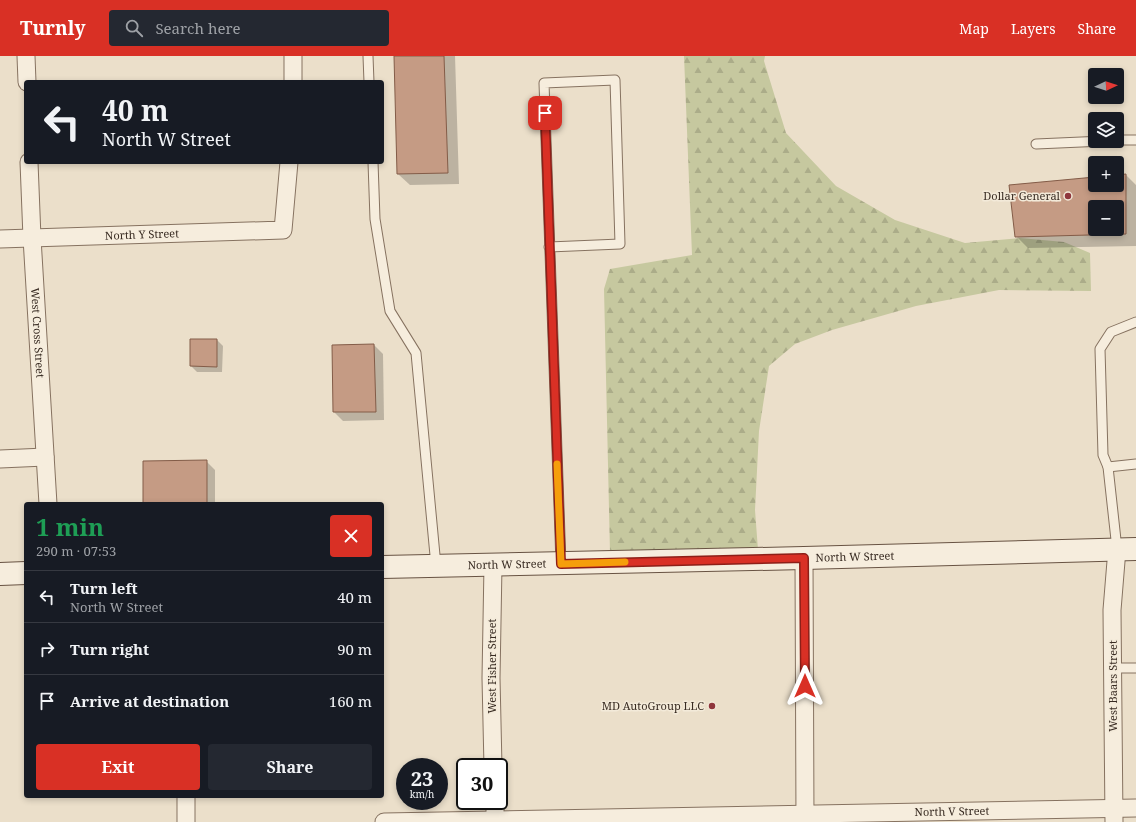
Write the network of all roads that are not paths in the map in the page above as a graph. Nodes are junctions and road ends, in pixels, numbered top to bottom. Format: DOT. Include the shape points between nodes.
graph roads {
  1 [pos="26,56"];
  2 [pos="293,56"];
  3 [pos="368,56"];
  4 [pos="27,80"];
  5 [pos="293,80"];
  6 [pos="369,80"];
  7 [pos="1124,140"];
  8 [pos="1136,140"];
  9 [pos="1088,142"];
  10 [pos="1036,144"];
  11 [pos="29,164"];
  12 [pos="289,164"];
  13 [pos="373,164"];
  14 [pos="32,238"];
  15 [pos="0,239"];
  16 [pos="549,247"];
  17 [pos="1136,322"];
  18 [pos="44,457"];
  19 [pos="0,459"];
  20 [pos="1136,464"];
  21 [pos="1108,467"];
  22 [pos="48,502"];
  23 [pos="1126,549"];
  24 [pos="804,558"];
  25 [pos="561,564"];
  26 [pos="493,565"];
  27 [pos="436,566"];
  28 [pos="384,567"];
  29 [pos="24,573"];
  30 [pos="0,574"];
  31 [pos="1113,668"];
  32 [pos="1136,668"];
  33 [pos="494,758"];
  34 [pos="186,798"];
  35 [pos="1136,808"];
  36 [pos="494,810"];
  37 [pos="1114,815"];
  38 [pos="805,818"];
  39 [pos="495,821"];
  40 [pos="186,822"];
  41 [pos="384,822"];
  1 -- 4 [label="street"];
  2 -- 5 [label="street"];
  3 -- 6 [label="lane"];
  7 -- 8 [label="lane"];
  9 -- 10 [label="lane"];
  11 -- 14 [label="street, West Cross Street"];
  12 -- 14 [label="street, North Y Street" via="283,230"];
  13 -- 27 [label="lane" via="375,219 390,311 416,353"];
  14 -- 15 [label="street, North Y Street"];
  14 -- 18 [label="street, West Cross Street"];
  16 -- 16 [label="lane" via="544,83 615,80 620,244"];
  16 -- 25 [label="lane"];
  17 -- 21 [label="lane" via="1111,332 1100,349 1103,455"];
  18 -- 19 [label="street"];
  18 -- 22 [label="street, West Cross Street"];
  20 -- 21 [label="lane"];
  21 -- 23 [label="lane"];
  23 -- 24 [label="main road, North W Street"];
  23 -- 31 [label="street, West Baars Street" via="1112,610"];
  24 -- 25 [label="main road, North W Street"];
  24 -- 38 [label="street"];
  25 -- 26 [label="main road, North W Street"];
  26 -- 27 [label="main road, North W Street"];
  26 -- 33 [label="street, West Fisher Street" via="491,678"];
  27 -- 28 [label="main road, North W Street"];
  29 -- 30 [label="main road"];
  31 -- 32 [label="lane"];
  31 -- 37 [label="street, West Baars Street"];
  34 -- 40 [label="street"];
  35 -- 37 [label="street, North V Street"];
  36 -- 39 [label="street"];
  37 -- 38 [label="street, North V Street"];
  38 -- 39 [label="street, North V Street"];
  39 -- 41 [label="street, North V Street"];
}
